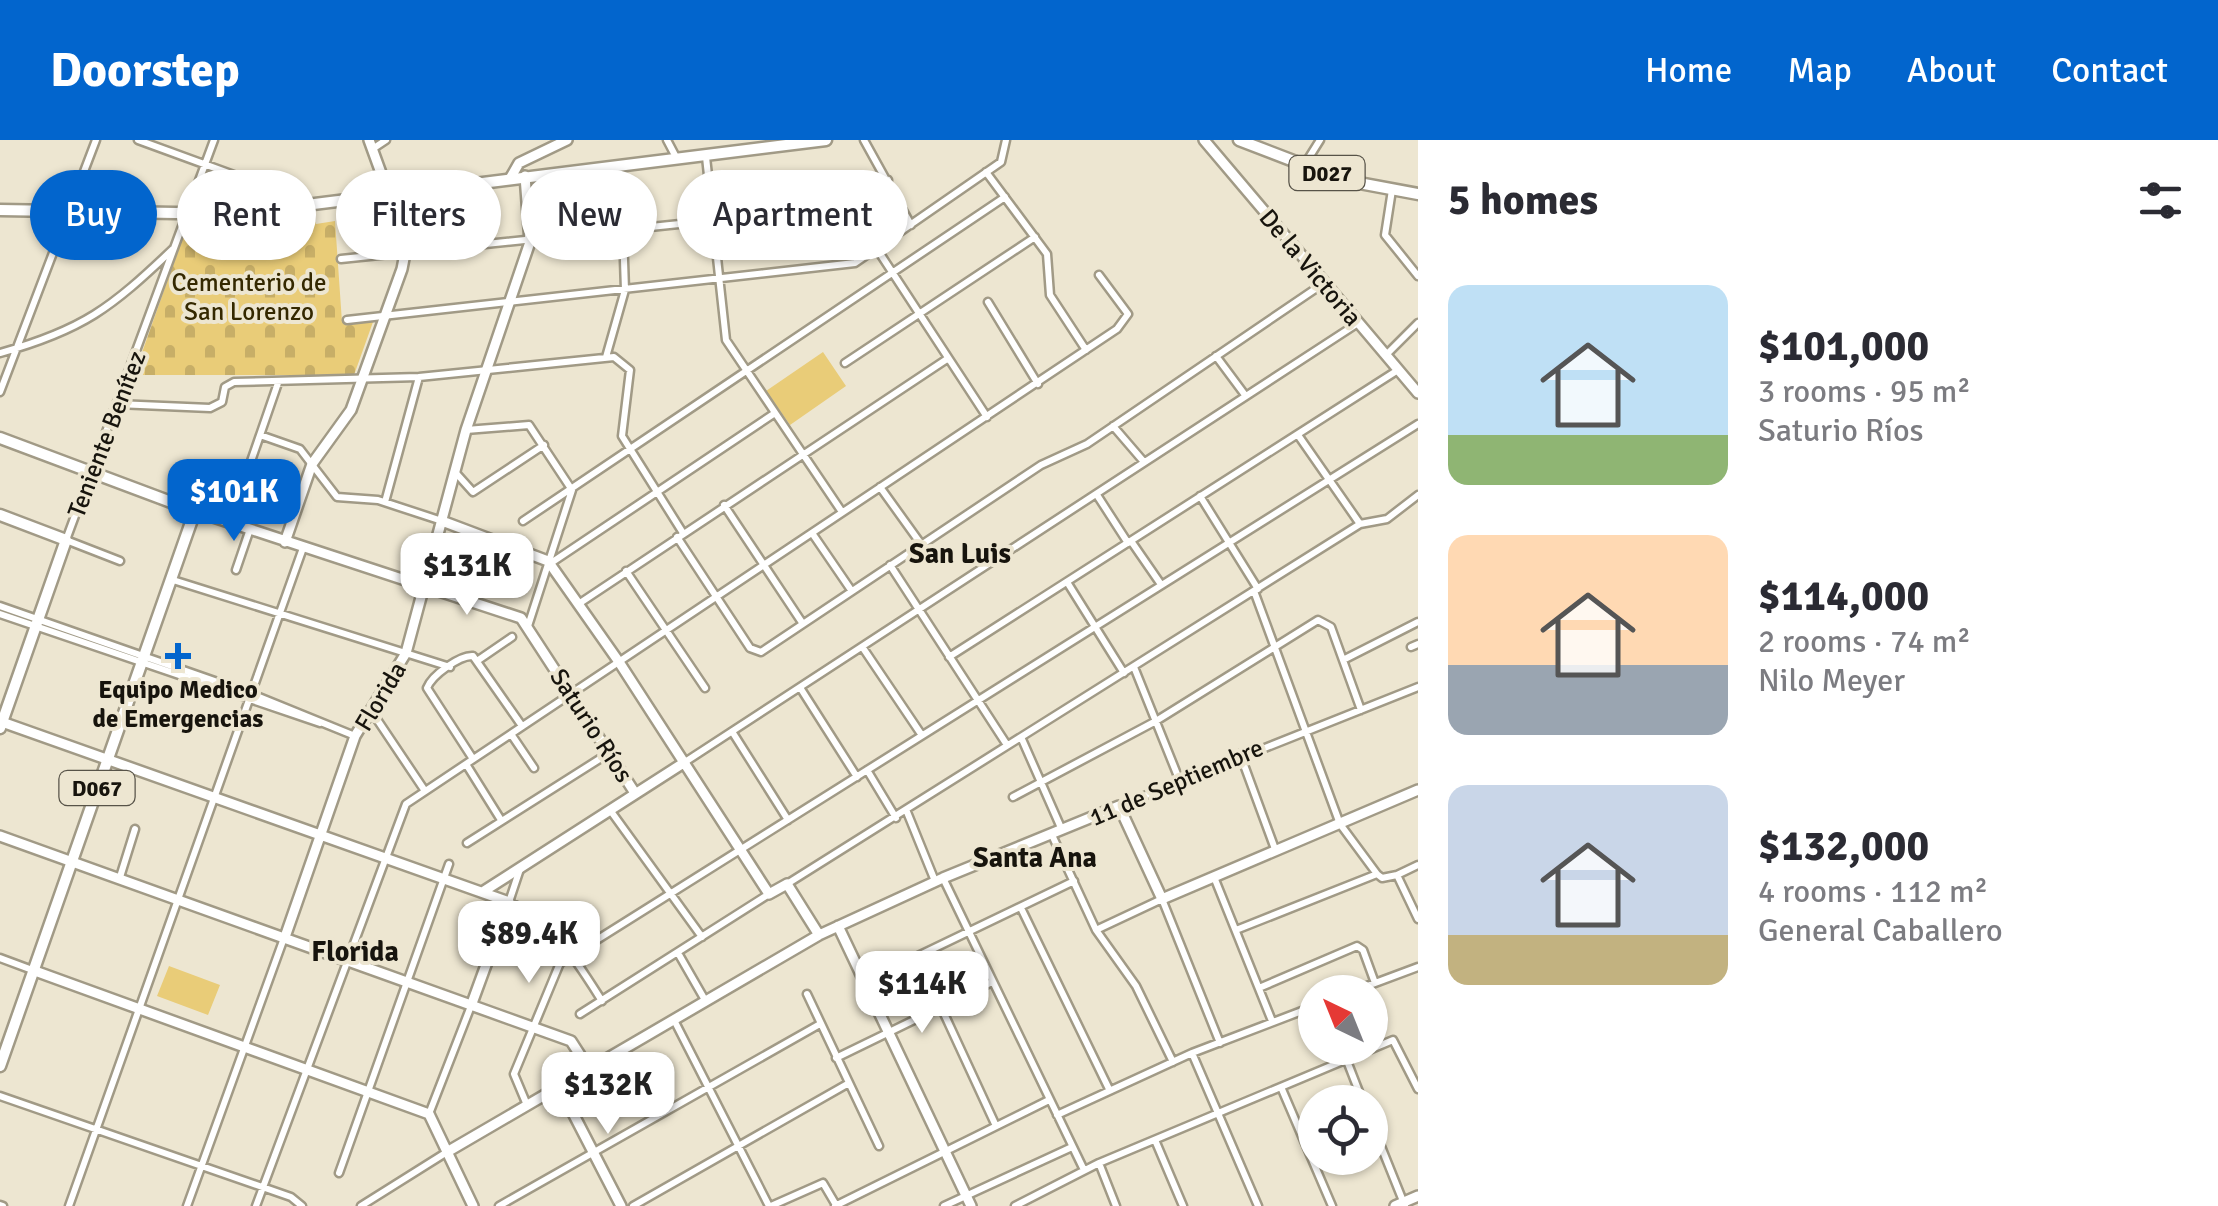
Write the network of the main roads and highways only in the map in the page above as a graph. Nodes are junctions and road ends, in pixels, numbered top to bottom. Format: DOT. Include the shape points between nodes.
graph roads {
  1 [pos="826,140"];
  2 [pos="1239,140"];
  3 [pos="764,144"];
  4 [pos="1418,194"];
  5 [pos="0,210"];
  6 [pos="0,438"];
  7 [pos="0,515"];
  8 [pos="1,724"];
  9 [pos="0,1066"];
  1 -- 3 [label="main road"];
  2 -- 4 [label="main road, D027" via="1343,180"];
  3 -- 5 [label="main road" via="706,157 282,207 188,214"];
  6 -- 9 [label="main road, Saturio Ríos / D067" via="195,511"];
  7 -- 8 [label="main road, Teniente Benítez" via="66,540"];
}
